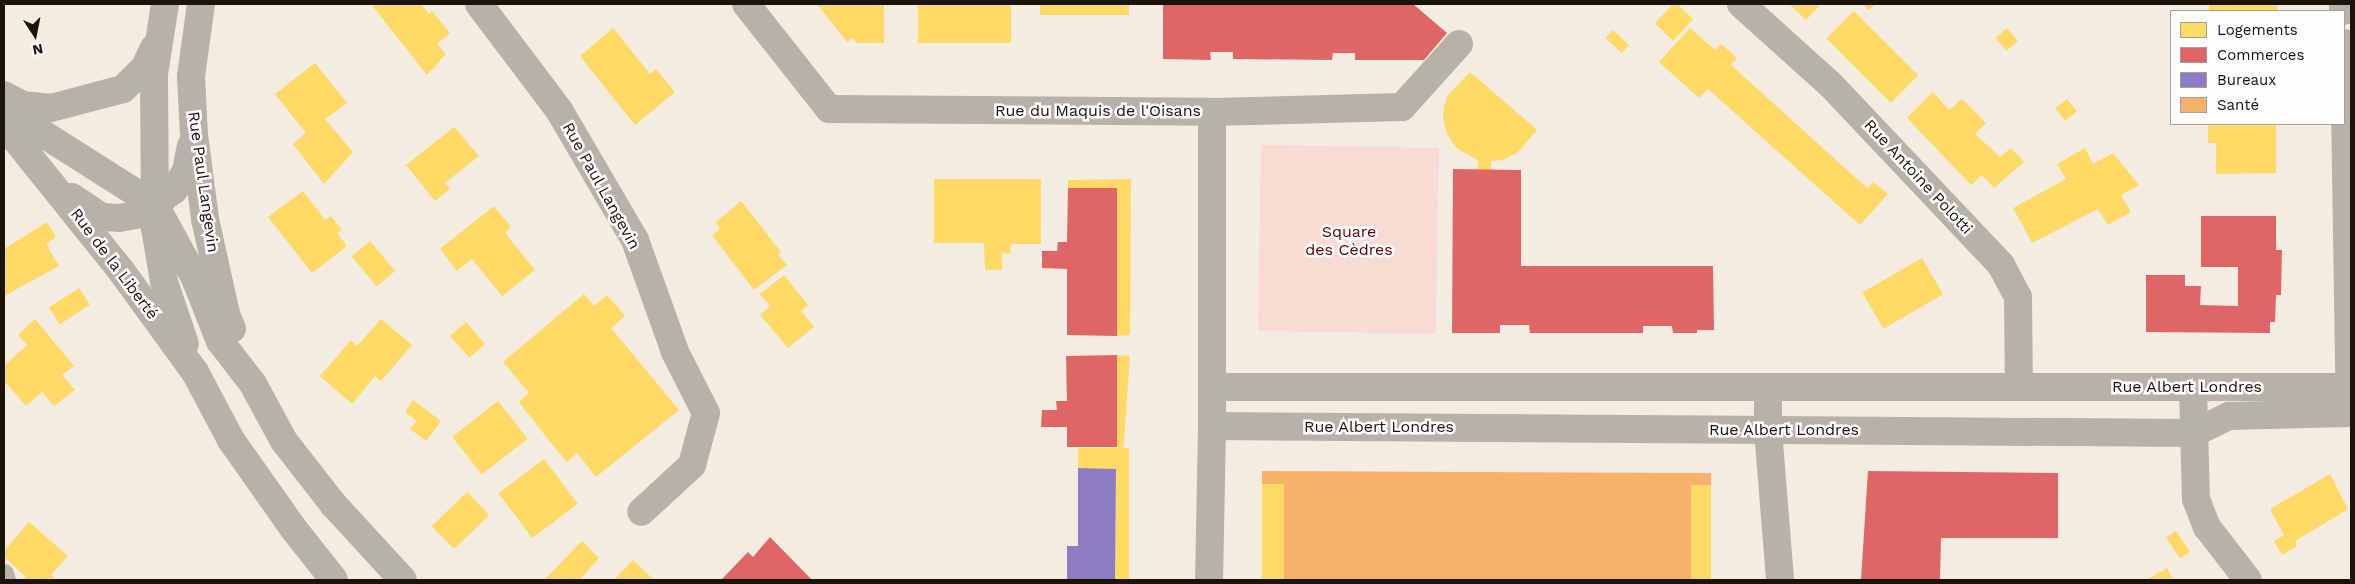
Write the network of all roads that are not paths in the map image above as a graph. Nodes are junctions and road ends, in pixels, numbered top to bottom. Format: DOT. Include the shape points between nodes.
graph roads {
  1 [pos="165,4"];
  2 [pos="201,4"];
  3 [pos="479,4"];
  4 [pos="746,4"];
  5 [pos="1741,4"];
  6 [pos="160,35"];
  7 [pos="1459,44"];
  8 [pos="4,94"];
  9 [pos="2345,94"];
  10 [pos="4,102"];
  11 [pos="1212,112"];
  12 [pos="4,125"];
  13 [pos="194,135"];
  14 [pos="31,158"];
  15 [pos="155,205"];
  16 [pos="195,372"];
  17 [pos="253,384"];
  18 [pos="1212,387"];
  19 [pos="1768,387"];
  20 [pos="2019,387"];
  21 [pos="2193,387"];
  22 [pos="2351,400"];
  23 [pos="1212,426"];
  24 [pos="1768,430"];
  25 [pos="2194,433"];
  26 [pos="640,512"];
  27 [pos="4,573"];
  28 [pos="6,580"];
  29 [pos="334,580"];
  30 [pos="403,580"];
  31 [pos="1209,580"];
  32 [pos="1780,580"];
  33 [pos="2248,580"];
  1 -- 6 [label="street"];
  2 -- 13 [label="street, Rue Paul Langevin" via="191,76"];
  3 -- 26 [label="street, Rue Paul Langevin" via="559,110 635,240 675,352 706,413 692,465"];
  4 -- 11 [label="street, Rue du Maquis de l'Oisans" via="828,109"];
  5 -- 20 [label="street, Rue Antoine Polotti" via="1830,84 2001,265 2018,297"];
  6 -- 8 [label="street" via="145,68 123,90 51,108 23,105"];
  6 -- 15 [label="street" via="154,74"];
  7 -- 11 [label="street" via="1402,107"];
  9 -- 22 [label="street"];
  10 -- 15 [label="street" via="26,123"];
  11 -- 18 [label="street, Rue du Maquis de l'Oisans"];
  12 -- 14 [label="street, Rue de la Liberté"];
  13 -- 15 [label="street, Rue de la Liberté" via="186,171 174,190"];
  13 -- 17 [label="street, Rue Paul Langevin" via="205,219 226,314"];
  14 -- 15 [label="street, Rue de la Liberté" via="79,204 102,217 141,214"];
  14 -- 16 [label="street, Rue de la Liberté" via="122,272"];
  15 -- 16 [label="street" via="155,228 164,282"];
  15 -- 17 [label="street" via="195,278 220,341"];
  16 -- 29 [label="street" via="231,440 292,528"];
  17 -- 30 [label="street" via="284,441 333,504"];
  18 -- 19 [label="street, Rue Albert Londres"];
  18 -- 23 [label="street, Rue du Maquis de l'Oisans"];
  19 -- 20 [label="street, Rue Albert Londres"];
  19 -- 24 [label="street"];
  20 -- 21 [label="street, Rue Albert Londres"];
  21 -- 22 [label="street, Rue Albert Londres"];
  21 -- 25 [label="street"];
  22 -- 25 [label="street, Rue Albert Londres" via="2229,416"];
  23 -- 24 [label="street, Rue Albert Londres"];
  23 -- 31 [label="street, Rue du Maquis de l'Oisans"];
  24 -- 25 [label="street, Rue Albert Londres"];
  24 -- 32 [label="street"];
  25 -- 33 [label="street" via="2196,499 2207,527"];
  27 -- 28 [label="lane"];
}
